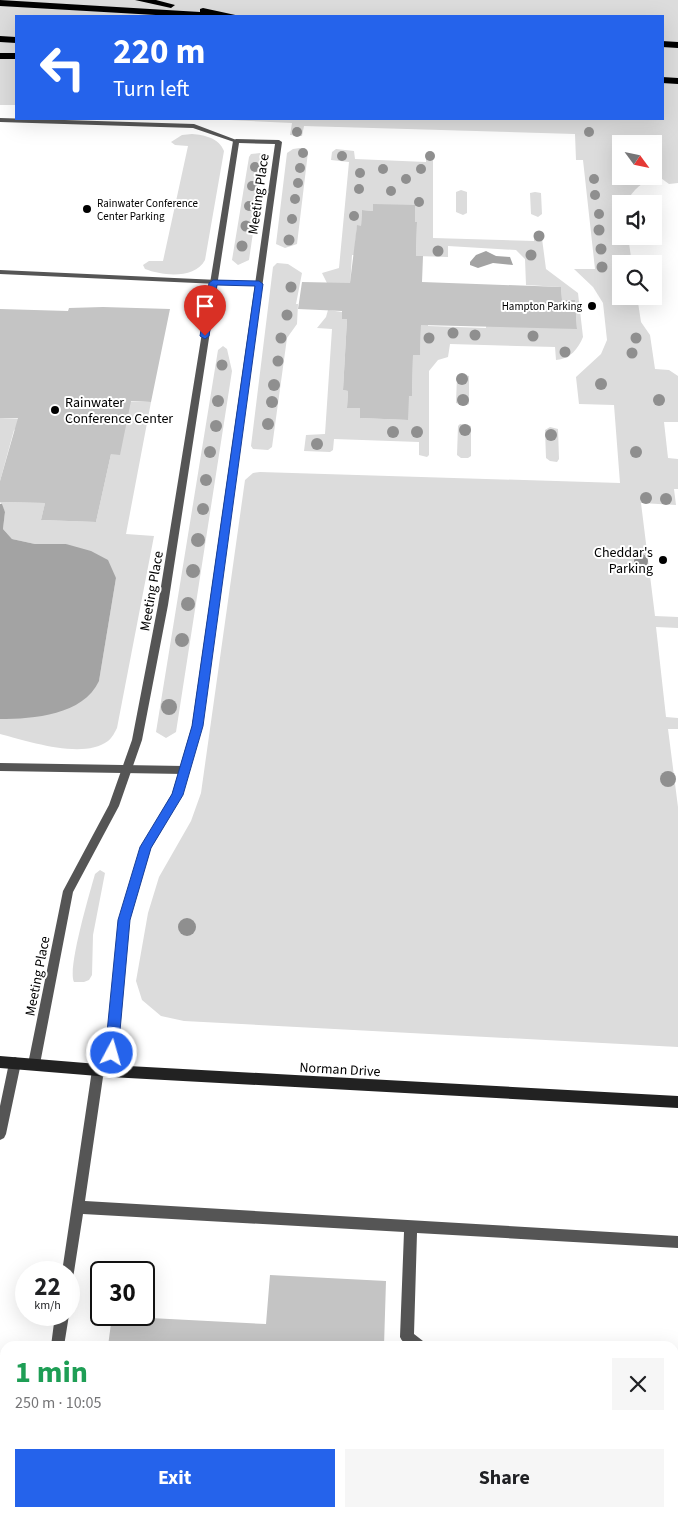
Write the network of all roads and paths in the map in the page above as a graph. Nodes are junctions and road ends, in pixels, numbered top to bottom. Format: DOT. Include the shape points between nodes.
graph roads {
  1 [pos="139,0"];
  2 [pos="0,3"];
  3 [pos="197,15"];
  4 [pos="230,15"];
  5 [pos="0,39"];
  6 [pos="15,40"];
  7 [pos="664,44"];
  8 [pos="678,44"];
  9 [pos="0,56"];
  10 [pos="15,56"];
  11 [pos="664,80"];
  12 [pos="678,81"];
  13 [pos="0,120"];
  14 [pos="236,141"];
  15 [pos="0,272"];
  16 [pos="213,283"];
  17 [pos="259,284"];
  18 [pos="0,767"];
  19 [pos="126,769"];
  20 [pos="184,770"];
  21 [pos="0,1062"];
  22 [pos="14,1063"];
  23 [pos="34,1064"];
  24 [pos="104,1071"];
  25 [pos="678,1102"];
  26 [pos="0,1134"];
  27 [pos="78,1207"];
  28 [pos="411,1226"];
  29 [pos="678,1242"];
  30 [pos="70,1261"];
  31 [pos="61,1326"];
  32 [pos="59,1341"];
  33 [pos="412,1341"];
  1 -- 4 [label="highway"];
  2 -- 3 [label="highway"];
  5 -- 6 [label="highway"];
  7 -- 8 [label="highway"];
  9 -- 10 [label="highway"];
  11 -- 12 [label="highway"];
  13 -- 14 [label="street" via="194,126"];
  14 -- 16 [label="street, Meeting Place"];
  14 -- 17 [label="street, Meeting Place" via="279,142"];
  15 -- 16 [label="street"];
  16 -- 17 [label="street"];
  16 -- 19 [label="street, Meeting Place" via="163,605 137,740"];
  17 -- 20 [label="street, Meeting Place" via="197,726"];
  18 -- 19 [label="street"];
  19 -- 20 [label="street"];
  19 -- 23 [label="street, Meeting Place" via="114,806 68,891"];
  20 -- 24 [label="street, Meeting Place" via="177,795 146,847 124,920"];
  21 -- 22 [label="street, Norman Drive"];
  22 -- 23 [label="street, Norman Drive"];
  22 -- 26 [label="street"];
  23 -- 24 [label="street, Norman Drive"];
  24 -- 25 [label="street, Norman Drive"];
  24 -- 27 [label="street, Meeting Place"];
  27 -- 28 [label="street"];
  27 -- 30 [label="street, Meeting Place"];
  28 -- 29 [label="street"];
  28 -- 33 [label="street" via="407,1337"];
  31 -- 32 [label="street"];
}
